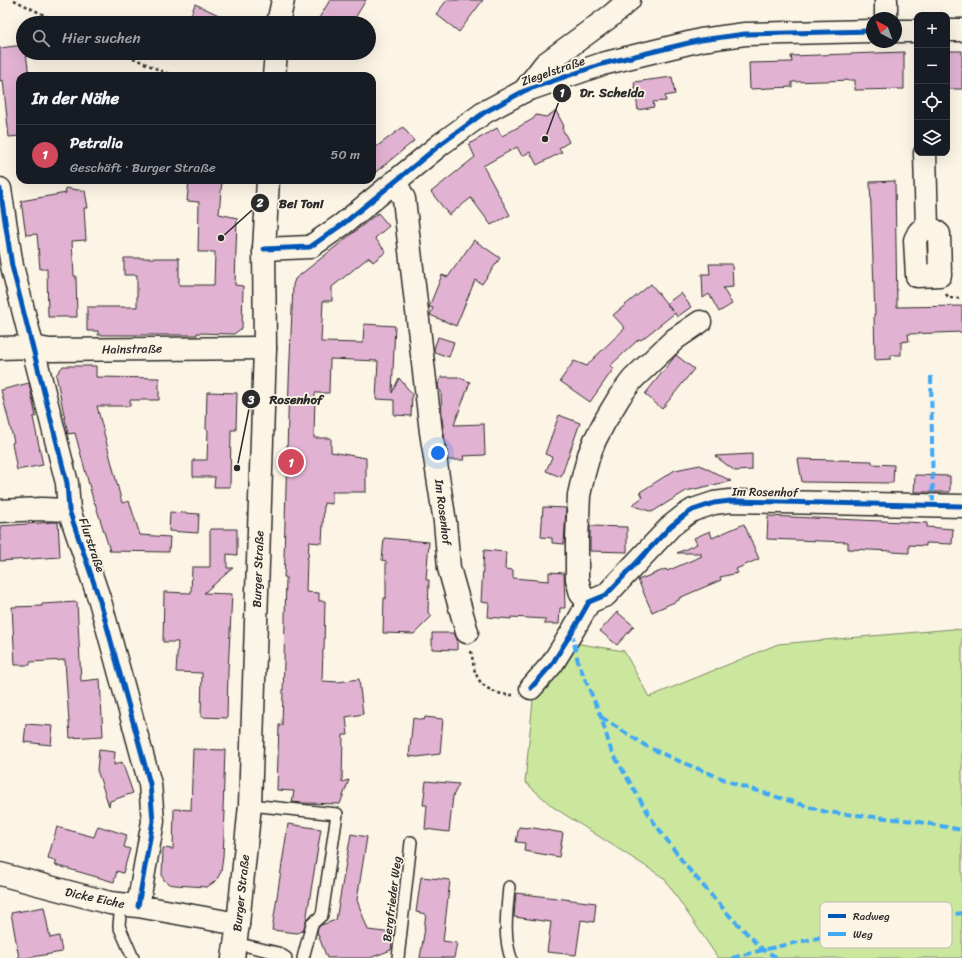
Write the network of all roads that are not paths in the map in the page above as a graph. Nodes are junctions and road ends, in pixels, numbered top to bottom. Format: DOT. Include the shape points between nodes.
graph roads {
  1 [pos="283,0"];
  2 [pos="629,0"];
  3 [pos="886,0"];
  4 [pos="886,12"];
  5 [pos="280,16"];
  6 [pos="950,30"];
  7 [pos="962,30"];
  8 [pos="866,31"];
  9 [pos="902,31"];
  10 [pos="914,31"];
  11 [pos="275,60"];
  12 [pos="274,72"];
  13 [pos="524,91"];
  14 [pos="925,156"];
  15 [pos="395,181"];
  16 [pos="268,184"];
  17 [pos="0,189"];
  18 [pos="927,228"];
  19 [pos="264,248"];
  20 [pos="700,322"];
  21 [pos="32,347"];
  22 [pos="0,348"];
  23 [pos="265,348"];
  24 [pos="962,506"];
  25 [pos="69,510"];
  26 [pos="0,511"];
  27 [pos="589,602"];
  28 [pos="467,632"];
  29 [pos="531,688"];
  30 [pos="250,805"];
  31 [pos="411,842"];
  32 [pos="0,874"];
  33 [pos="509,887"];
  34 [pos="129,905"];
  35 [pos="235,942"];
  36 [pos="133,958"];
  37 [pos="286,958"];
  38 [pos="304,958"];
  39 [pos="398,958"];
  40 [pos="511,958"];
  1 -- 5 [label="street"];
  2 -- 13 [label="street" via="546,64"];
  3 -- 4 [label="street"];
  6 -- 7 [label="street"];
  8 -- 13 [label="street, Ziegelstraße" via="746,34 701,40 602,64"];
  9 -- 10 [label="street"];
  11 -- 12 [label="street"];
  13 -- 15 [label="street, Ziegelstraße" via="484,112"];
  14 -- 18 [label="street"];
  15 -- 19 [label="street, Ziegelstraße" via="310,247"];
  15 -- 28 [label="street, Im Rosenhof" via="404,199 449,568"];
  16 -- 19 [label="street, Burger Straße"];
  17 -- 21 [label="street, Flurstraße" via="12,266"];
  19 -- 23 [label="street, Burger Straße"];
  20 -- 27 [label="street" via="674,339 633,379 620,396 595,440 579,495 577,539 577,579 581,594"];
  21 -- 22 [label="street, Hainstraße"];
  21 -- 23 [label="street, Hainstraße" via="50,350"];
  21 -- 25 [label="street, Flurstraße" via="67,483"];
  23 -- 30 [label="street, Burger Straße"];
  24 -- 27 [label="street, Im Rosenhof" via="730,501 714,503 693,510 671,526 606,595"];
  25 -- 26 [label="street"];
  25 -- 34 [label="street, Flurstraße" via="100,601 150,784 153,821"];
  27 -- 29 [label="street" via="552,664"];
  30 -- 35 [label="street, Burger Straße"];
  30 -- 38 [label="lane" via="337,814 322,914 312,924"];
  31 -- 39 [label="lane, Bergfrieder Weg"];
  32 -- 34 [label="street, Dicke Eiche" via="110,903"];
  33 -- 40 [label="lane" via="506,933"];
  34 -- 35 [label="street, Dicke Eiche"];
  34 -- 36 [label="lane" via="119,926"];
  35 -- 37 [label="lane" via="278,953"];
}
